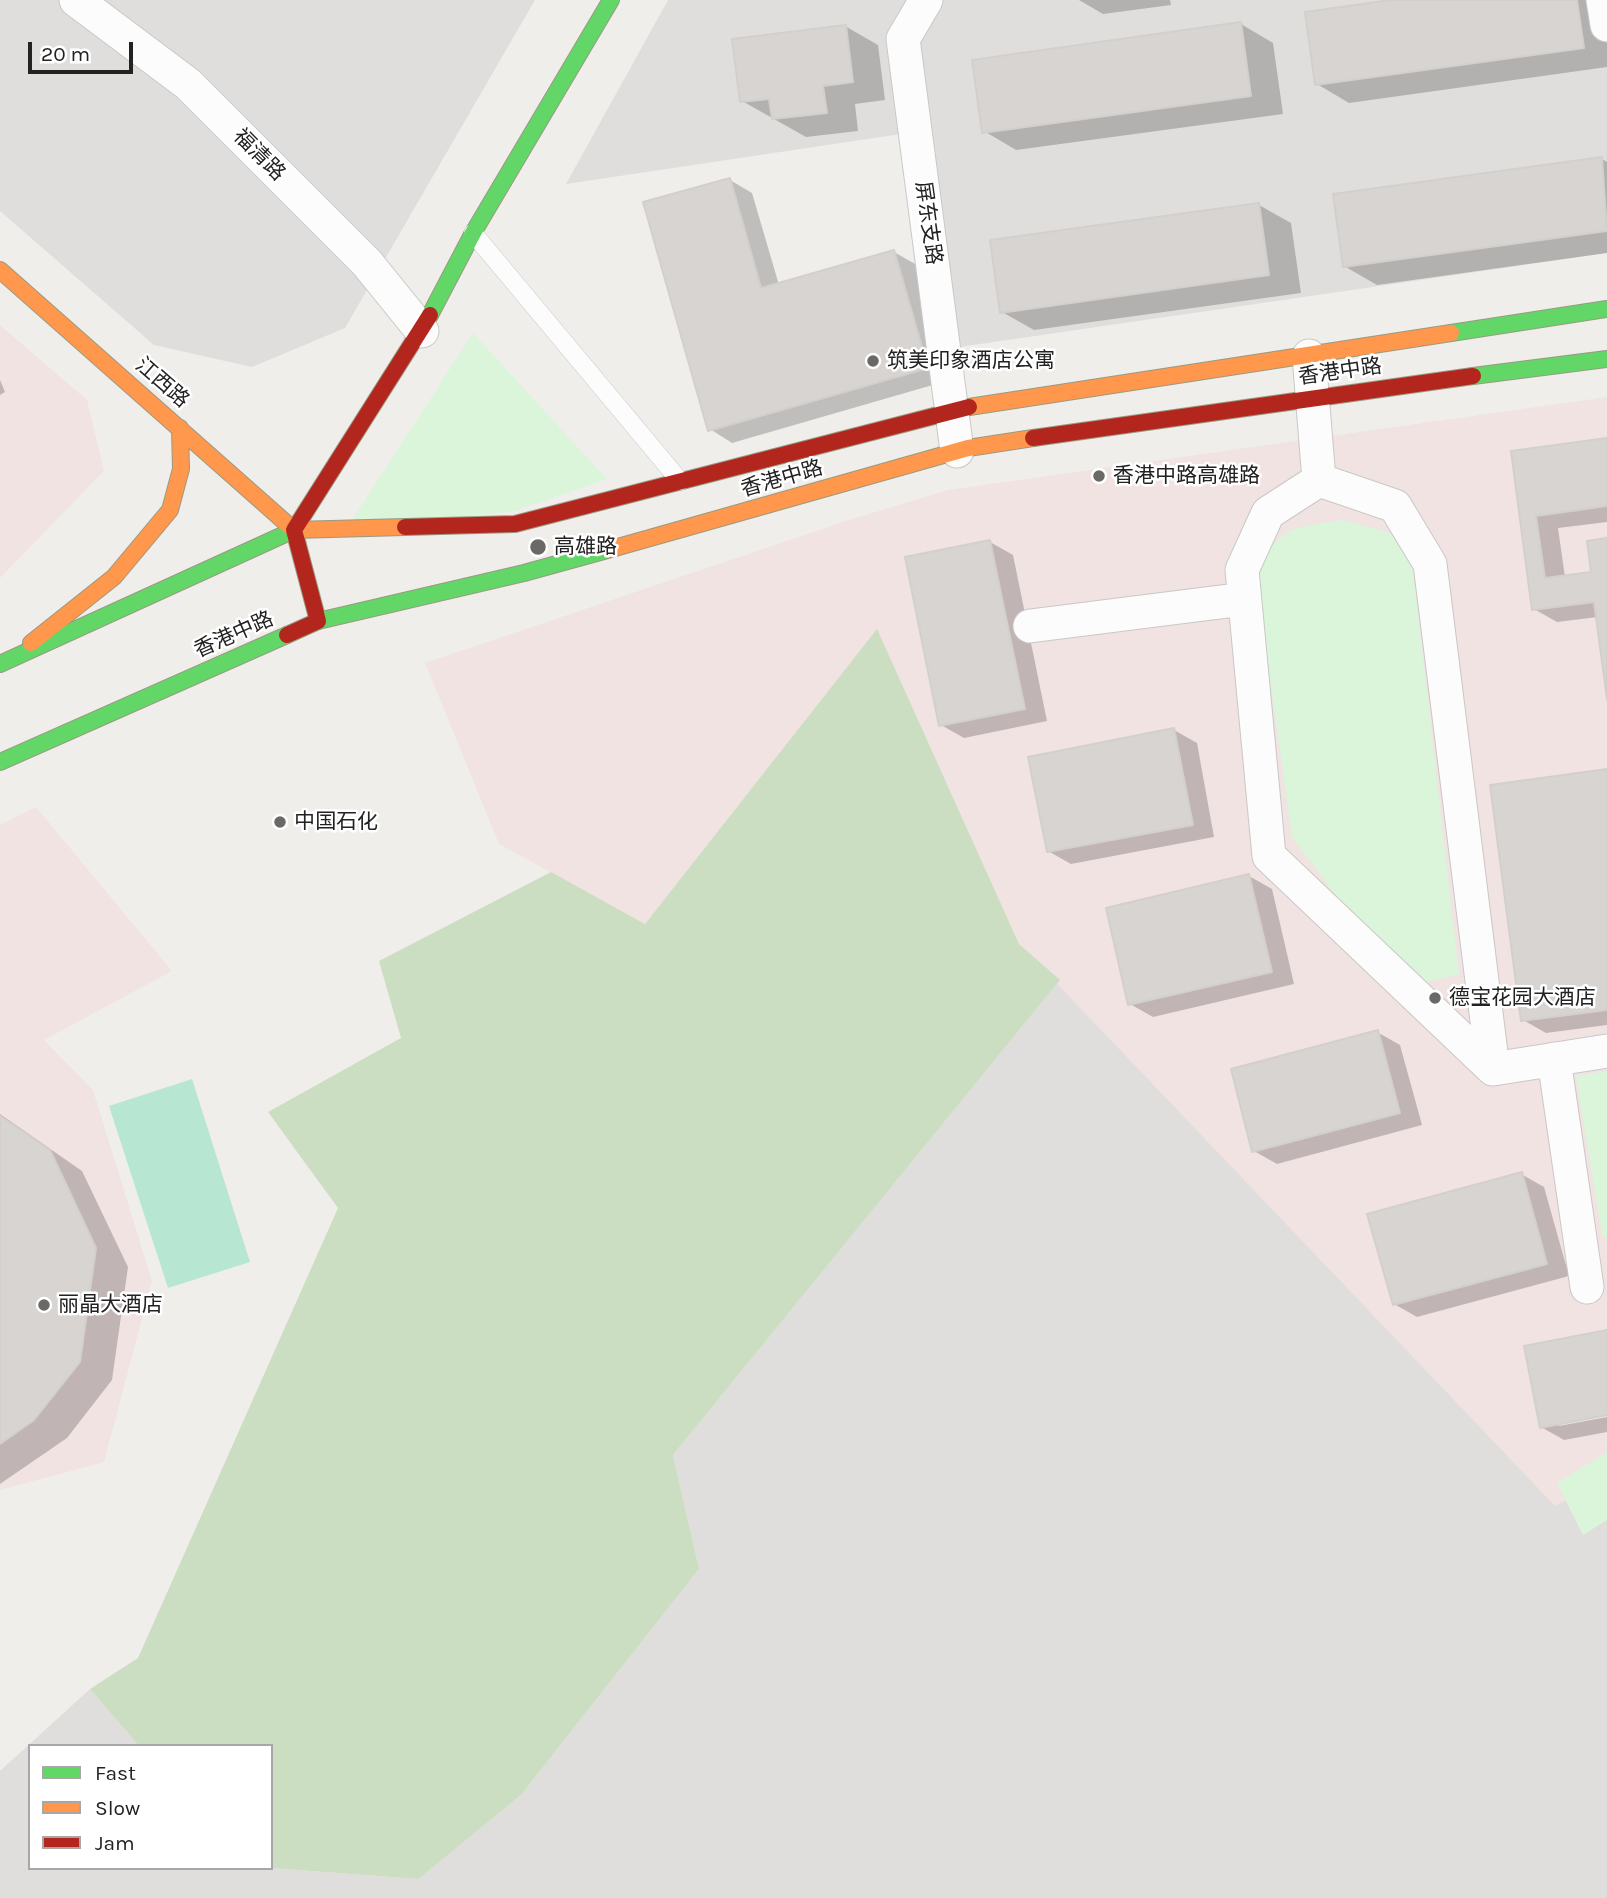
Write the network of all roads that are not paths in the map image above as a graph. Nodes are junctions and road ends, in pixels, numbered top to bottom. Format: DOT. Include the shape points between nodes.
graph roads {
  1 [pos="76,0"];
  2 [pos="611,0"];
  3 [pos="926,0"];
  4 [pos="1603,0"];
  5 [pos="1607,25"];
  6 [pos="474,233"];
  7 [pos="0,270"];
  8 [pos="1607,309"];
  9 [pos="422,331"];
  10 [pos="1309,356"];
  11 [pos="1607,359"];
  12 [pos="1313,397"];
  13 [pos="954,410"];
  14 [pos="180,428"];
  15 [pos="957,452"];
  16 [pos="1319,480"];
  17 [pos="680,481"];
  18 [pos="294,530"];
  19 [pos="1244,599"];
  20 [pos="318,621"];
  21 [pos="1030,626"];
  22 [pos="7,661"];
  23 [pos="0,762"];
  24 [pos="1607,1051"];
  25 [pos="1554,1059"];
  26 [pos="1493,1069"];
  27 [pos="1587,1287"];
  1 -- 9 [label="street, 福清路" via="188,84 367,263"];
  2 -- 6 [label="main road"];
  3 -- 13 [label="street, 屏东支路" via="903,39"];
  4 -- 5 [label="street"];
  6 -- 9 [label="main road"];
  6 -- 17 [label="lane"];
  7 -- 14 [label="main road, 江西路"];
  8 -- 10 [label="main road, 香港中路"];
  9 -- 18 [label="main road"];
  10 -- 12 [label="street"];
  10 -- 13 [label="main road, 香港中路"];
  11 -- 12 [label="main road, 香港中路"];
  12 -- 15 [label="main road, 香港中路"];
  12 -- 16 [label="street"];
  13 -- 15 [label="street, 屏东支路"];
  13 -- 17 [label="main road, 香港中路"];
  14 -- 18 [label="main road, 江西路"];
  14 -- 22 [label="main road" via="181,469 170,510 114,577"];
  15 -- 20 [label="main road, 香港中路" via="524,573"];
  16 -- 19 [label="street" via="1268,513 1241,570"];
  16 -- 26 [label="street" via="1395,506 1430,564"];
  17 -- 18 [label="main road, 香港中路" via="515,524"];
  18 -- 20 [label="main road"];
  18 -- 22 [label="main road, 香港中路"];
  19 -- 21 [label="street"];
  19 -- 26 [label="street" via="1269,856"];
  20 -- 23 [label="main road, 香港中路"];
  24 -- 25 [label="street"];
  25 -- 26 [label="street"];
  25 -- 27 [label="street"];
}
